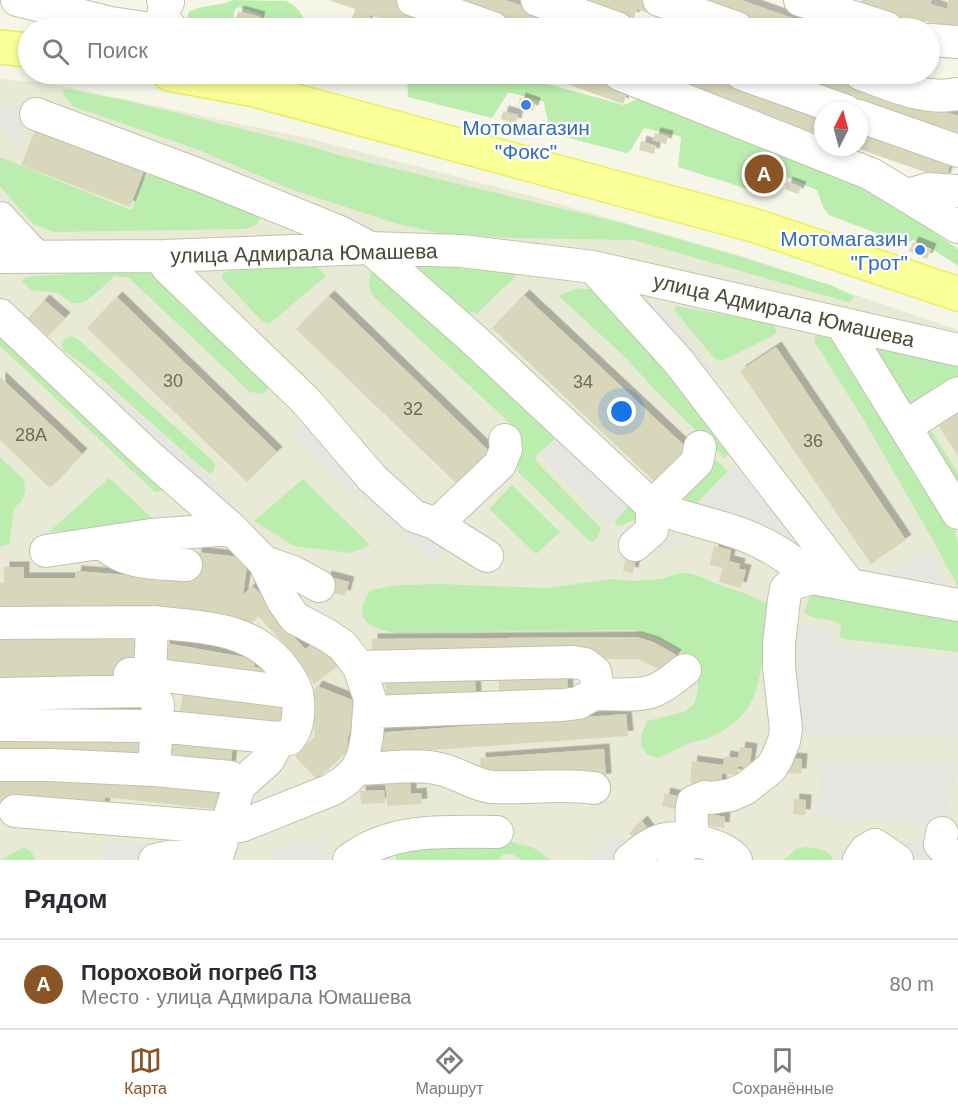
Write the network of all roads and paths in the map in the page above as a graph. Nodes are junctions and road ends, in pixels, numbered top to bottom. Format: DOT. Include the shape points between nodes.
graph roads {
  1 [pos="16,0"];
  2 [pos="413,0"];
  3 [pos="537,0"];
  4 [pos="659,0"];
  5 [pos="800,0"];
  6 [pos="90,18"];
  7 [pos="464,18"];
  8 [pos="588,18"];
  9 [pos="709,18"];
  10 [pos="856,18"];
  11 [pos="940,41"];
  12 [pos="958,42"];
  13 [pos="0,47"];
  14 [pos="18,49"];
  15 [pos="261,84"];
  16 [pos="643,84"];
  17 [pos="770,84"];
  18 [pos="890,84"];
  19 [pos="955,96"];
  20 [pos="821,102"];
  21 [pos="36,114"];
  22 [pos="868,119"];
  23 [pos="958,151"];
  24 [pos="958,191"];
  25 [pos="908,195"];
  26 [pos="0,218"];
  27 [pos="958,227"];
  28 [pos="370,248"];
  29 [pos="0,256"];
  30 [pos="164,256"];
  31 [pos="36,257"];
  32 [pos="593,267"];
  33 [pos="958,294"];
  34 [pos="0,315"];
  35 [pos="841,323"];
  36 [pos="958,350"];
  37 [pos="958,393"];
  38 [pos="905,427"];
  39 [pos="505,440"];
  40 [pos="700,447"];
  41 [pos="652,506"];
  42 [pos="958,513"];
  43 [pos="434,523"];
  44 [pos="232,529"];
  45 [pos="103,543"];
  46 [pos="635,545"];
  47 [pos="46,551"];
  48 [pos="487,556"];
  49 [pos="264,562"];
  50 [pos="186,565"];
  51 [pos="812,578"];
  52 [pos="850,585"];
  53 [pos="319,586"];
  54 [pos="958,605"];
  55 [pos="186,611"];
  56 [pos="152,622"];
  57 [pos="0,623"];
  58 [pos="260,645"];
  59 [pos="486,664"];
  60 [pos="359,667"];
  61 [pos="685,670"];
  62 [pos="150,674"];
  63 [pos="0,675"];
  64 [pos="297,693"];
  65 [pos="0,694"];
  66 [pos="594,694"];
  67 [pos="488,709"];
  68 [pos="369,712"];
  69 [pos="0,724"];
  70 [pos="158,726"];
  71 [pos="281,737"];
  72 [pos="0,765"];
  73 [pos="357,769"];
  74 [pos="154,770"];
  75 [pos="239,786"];
  76 [pos="594,788"];
  77 [pos="15,811"];
  78 [pos="497,832"];
  79 [pos="682,850"];
  80 [pos="209,852"];
  81 [pos="155,860"];
  82 [pos="349,860"];
  83 [pos="630,860"];
  84 [pos="736,860"];
  85 [pos="859,860"];
  86 [pos="897,860"];
  1 -- 6 [label="street"];
  2 -- 7 [label="street"];
  3 -- 8 [label="street"];
  4 -- 9 [label="street"];
  5 -- 10 [label="street"];
  11 -- 12 [label="street"];
  13 -- 14 [label="main road"];
  15 -- 33 [label="main road" via="753,225"];
  16 -- 25 [label="street" via="871,174"];
  17 -- 20 [label="street"];
  18 -- 19 [label="street" via="932,95"];
  21 -- 28 [label="street" via="199,175"];
  22 -- 23 [label="street"];
  24 -- 25 [label="street" via="928,189"];
  25 -- 27 [label="street"];
  26 -- 31 [label="street"];
  28 -- 30 [label="street, улица Адмирала Юмашева"];
  28 -- 32 [label="street, улица Адмирала Юмашева" via="462,251"];
  28 -- 41 [label="street"];
  29 -- 31 [label="street, улица Адмирала Юмашева"];
  30 -- 31 [label="street, улица Адмирала Юмашева"];
  30 -- 43 [label="street" via="167,267 306,401 372,478 414,516"];
  32 -- 35 [label="street, улица Адмирала Юмашева"];
  32 -- 52 [label="street" via="679,362"];
  34 -- 44 [label="street"];
  35 -- 36 [label="street, улица Адмирала Юмашева"];
  35 -- 38 [label="street"];
  37 -- 38 [label="street"];
  38 -- 42 [label="street"];
  39 -- 43 [label="street" via="500,464"];
  40 -- 41 [label="street" via="697,462"];
  41 -- 46 [label="street" via="652,530"];
  41 -- 51 [label="street" via="742,534 786,558"];
  43 -- 48 [label="street"];
  44 -- 45 [label="street"];
  44 -- 49 [label="street"];
  45 -- 47 [label="street"];
  45 -- 50 [label="street" via="110,551 136,561"];
  49 -- 53 [label="street"];
  49 -- 60 [label="street" via="295,618 343,646"];
  51 -- 52 [label="street"];
  51 -- 79 [label="street" via="786,589 779,643 786,729 777,758 766,773 746,788 693,802 692,824"];
  52 -- 54 [label="street"];
  55 -- 58 [label="street" via="248,620 260,632"];
  56 -- 57 [label="street"];
  56 -- 58 [label="street" via="228,631"];
  56 -- 62 [label="street"];
  58 -- 64 [label="street" via="288,674"];
  59 -- 60 [label="street"];
  59 -- 66 [label="street" via="585,664 595,672"];
  59 -- 67 [label="street"];
  60 -- 68 [label="street" via="370,699"];
  61 -- 66 [label="street" via="653,691"];
  62 -- 63 [label="street"];
  62 -- 64 [label="street"];
  62 -- 65 [label="street" via="145,691"];
  62 -- 70 [label="street" via="159,686"];
  64 -- 71 [label="street" via="299,711 293,734 289,739"];
  66 -- 67 [label="street" via="578,704"];
  67 -- 68 [label="street"];
  68 -- 73 [label="street" via="363,756"];
  69 -- 70 [label="street"];
  70 -- 71 [label="street"];
  70 -- 74 [label="street"];
  71 -- 75 [label="street" via="268,760"];
  72 -- 74 [label="street"];
  73 -- 76 [label="street" via="420,766 442,769 478,785"];
  73 -- 80 [label="street" via="331,790 242,826"];
  74 -- 75 [label="street" via="230,777"];
  75 -- 80 [label="street"];
  77 -- 80 [label="street"];
  78 -- 82 [label="street" via="423,832 386,840"];
  79 -- 83 [label="street" via="666,839"];
  79 -- 84 [label="street" via="722,849"];
  80 -- 81 [label="street"];
  85 -- 86 [label="street" via="875,845"];
}
